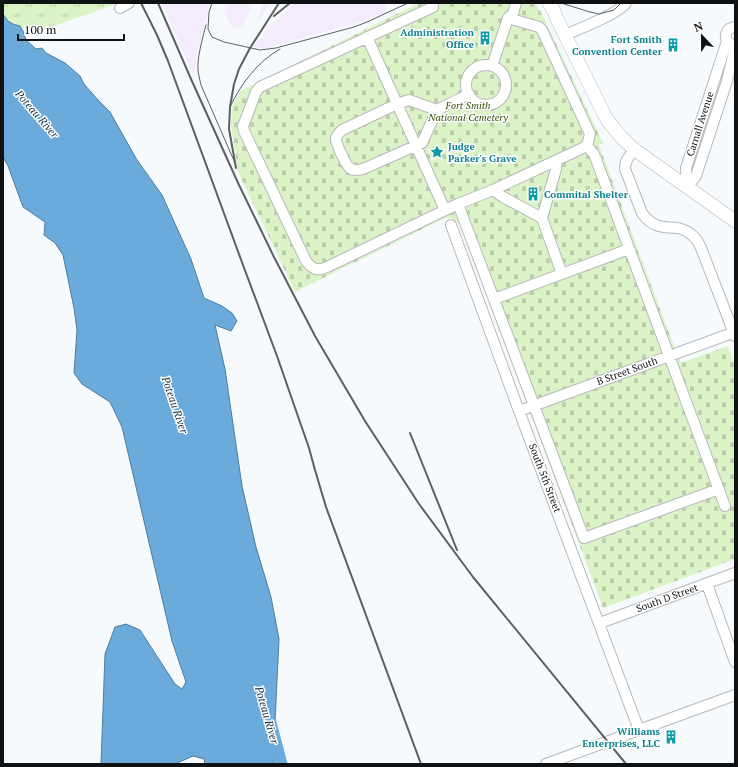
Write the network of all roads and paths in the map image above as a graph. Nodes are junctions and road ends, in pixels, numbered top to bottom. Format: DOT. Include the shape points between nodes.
graph roads {
  1 [pos="509,3"];
  2 [pos="516,3"];
  3 [pos="544,3"];
  4 [pos="549,3"];
  5 [pos="555,3"];
  6 [pos="626,3"];
  7 [pos="433,7"];
  8 [pos="508,18"];
  9 [pos="557,19"];
  10 [pos="735,27"];
  11 [pos="565,35"];
  12 [pos="367,37"];
  13 [pos="732,45"];
  14 [pos="492,66"];
  15 [pos="716,75"];
  16 [pos="731,82"];
  17 [pos="469,94"];
  18 [pos="397,104"];
  19 [pos="437,110"];
  20 [pos="416,146"];
  21 [pos="587,146"];
  22 [pos="635,150"];
  23 [pos="557,160"];
  24 [pos="687,187"];
  25 [pos="493,190"];
  26 [pos="458,204"];
  27 [pos="445,210"];
  28 [pos="542,218"];
  29 [pos="735,221"];
  30 [pos="451,225"];
  31 [pos="629,249"];
  32 [pos="562,274"];
  33 [pos="494,299"];
  34 [pos="734,333"];
  35 [pos="669,355"];
  36 [pos="534,405"];
  37 [pos="519,411"];
  38 [pos="718,489"];
  39 [pos="724,506"];
  40 [pos="735,573"];
  41 [pos="707,584"];
  42 [pos="600,623"];
  43 [pos="735,662"];
  44 [pos="735,695"];
  45 [pos="639,730"];
  46 [pos="546,764"];
  1 -- 8 [label="street" via="506,11"];
  2 -- 8 [label="street" via="513,14"];
  3 -- 9 [label="main road"];
  4 -- 9 [label="main road"];
  5 -- 9 [label="street" via="559,11"];
  6 -- 11 [label="street" via="616,11"];
  7 -- 12 [label="street"];
  8 -- 14 [label="street"];
  8 -- 21 [label="street" via="542,30 590,134"];
  9 -- 11 [label="main road"];
  10 -- 13 [label="street" via="727,31 725,36"];
  11 -- 22 [label="main road" via="608,121"];
  12 -- 18 [label="street"];
  12 -- 27 [label="street" via="260,88 256,92 243,126 244,131 306,262 315,269 327,267"];
  13 -- 15 [label="street, Carnall Avenue"];
  13 -- 16 [label="street, Carnall Avenue"];
  14 -- 17 [label="street" via="481,66 471,73 467,82"];
  14 -- 17 [label="street" via="504,77 506,89 502,98 485,105 475,102"];
  15 -- 16 [label="street"];
  15 -- 24 [label="street, Carnall Avenue" via="686,168"];
  16 -- 24 [label="street, Carnall Avenue" via="696,176"];
  17 -- 19 [label="street"];
  18 -- 19 [label="street" via="408,100"];
  18 -- 20 [label="street"];
  18 -- 20 [label="street" via="342,130 336,137 336,142 348,167 357,171"];
  19 -- 20 [label="street" via="422,143"];
  20 -- 27 [label="street"];
  21 -- 23 [label="street"];
  21 -- 31 [label="street" via="594,154"];
  22 -- 24 [label="main road"];
  22 -- 34 [label="street" via="627,160 625,169 642,213 652,224 679,228 697,240"];
  23 -- 25 [label="street"];
  23 -- 28 [label="street"];
  24 -- 29 [label="main road"];
  25 -- 26 [label="street"];
  25 -- 28 [label="street"];
  26 -- 27 [label="street"];
  26 -- 33 [label="street"];
  28 -- 32 [label="street"];
  30 -- 37 [label="street, South 5th Street"];
  31 -- 32 [label="street"];
  31 -- 35 [label="street"];
  32 -- 33 [label="street"];
  33 -- 36 [label="street"];
  34 -- 35 [label="street, B Street South"];
  35 -- 36 [label="street, B Street South"];
  35 -- 38 [label="street"];
  36 -- 37 [label="street, B Street South"];
  36 -- 38 [label="street" via="584,538"];
  37 -- 42 [label="street, South 5th Street"];
  38 -- 39 [label="street"];
  40 -- 41 [label="street, South D Street"];
  41 -- 42 [label="street, South D Street"];
  41 -- 43 [label="street"];
  42 -- 45 [label="street, South 5th Street"];
  44 -- 45 [label="street"];
  45 -- 46 [label="street"];
}
